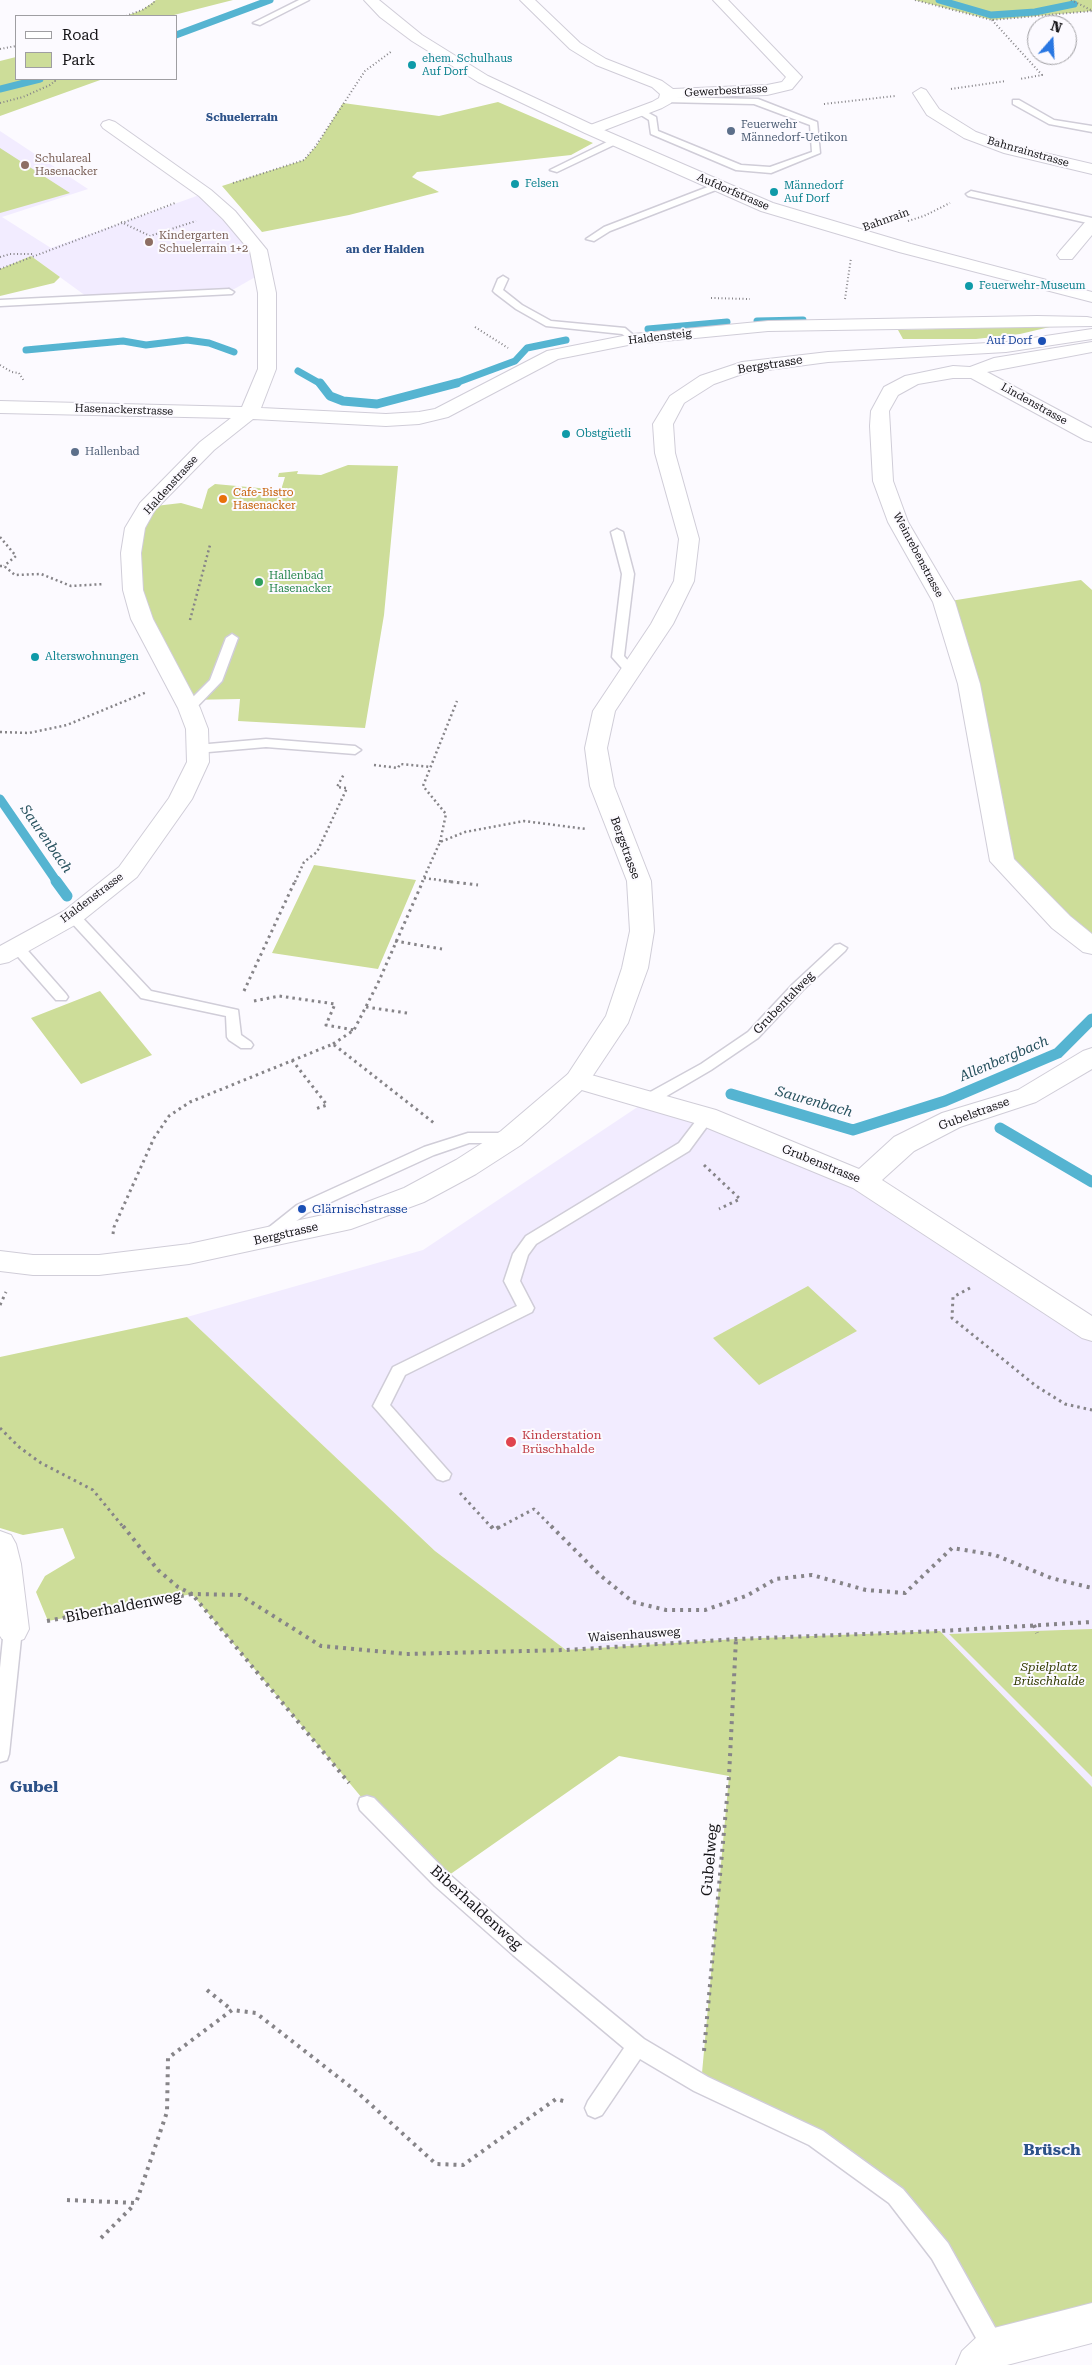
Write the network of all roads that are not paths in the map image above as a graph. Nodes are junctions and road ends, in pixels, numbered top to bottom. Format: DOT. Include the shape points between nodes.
graph roads {
  1 [pos="305,0"];
  2 [pos="371,0"];
  3 [pos="526,0"];
  4 [pos="720,0"];
  5 [pos="257,23"];
  6 [pos="921,93"];
  7 [pos="667,97"];
  8 [pos="1016,102"];
  9 [pos="640,112"];
  10 [pos="110,125"];
  11 [pos="1092,129"];
  12 [pos="591,130"];
  13 [pos="615,141"];
  14 [pos="1092,169"];
  15 [pos="554,170"];
  16 [pos="718,186"];
  17 [pos="971,194"];
  18 [pos="1092,221"];
  19 [pos="1092,225"];
  20 [pos="591,239"];
  21 [pos="1066,254"];
  22 [pos="503,279"];
  23 [pos="229,292"];
  24 [pos="1092,297"];
  25 [pos="0,303"];
  26 [pos="1090,325"];
  27 [pos="633,339"];
  28 [pos="1092,348"];
  29 [pos="975,373"];
  30 [pos="0,407"];
  31 [pos="249,413"];
  32 [pos="1092,436"];
  33 [pos="617,532"];
  34 [pos="232,638"];
  35 [pos="631,670"];
  36 [pos="189,708"];
  37 [pos="197,749"];
  38 [pos="355,750"];
  39 [pos="73,916"];
  40 [pos="1092,946"];
  41 [pos="840,948"];
  42 [pos="9,952"];
  43 [pos="61,997"];
  44 [pos="246,1045"];
  45 [pos="1092,1057"];
  46 [pos="577,1080"];
  47 [pos="648,1100"];
  48 [pos="707,1118"];
  49 [pos="864,1181"];
  50 [pos="0,1261"];
  51 [pos="1092,1330"];
  52 [pos="443,1474"];
  53 [pos="0,1544"];
  54 [pos="13,1629"];
  55 [pos="0,1754"];
  56 [pos="367,1804"];
  57 [pos="637,2046"];
  58 [pos="595,2108"];
  59 [pos="1092,2323"];
  60 [pos="985,2357"];
  1 -- 5 [label="lane"];
  2 -- 12 [label="street, Aufdorfstrasse" via="416,38 483,79"];
  3 -- 7 [label="street, Gewerbestrasse" via="575,46 601,62 657,84 665,89"];
  4 -- 7 [label="street, Gewerbestrasse" via="794,77 787,86 767,90 695,91"];
  6 -- 14 [label="street, Bahnrainstrasse" via="933,112 970,135 1019,152"];
  7 -- 9 [label="street, Gewerbestrasse"];
  7 -- 9 [label="lane" via="755,101 814,124 816,153 771,170 739,168 654,132 653,119"];
  8 -- 11 [label="lane" via="1052,122"];
  9 -- 12 [label="street, Gewerbestrasse"];
  10 -- 31 [label="street, Haldenstrasse" via="205,193 229,215 258,250 267,293 267,369"];
  12 -- 13 [label="street, Aufdorfstrasse"];
  13 -- 15 [label="lane"];
  13 -- 16 [label="street, Aufdorfstrasse"];
  16 -- 20 [label="lane" via="607,229"];
  16 -- 24 [label="street, Aufdorfstrasse" via="767,207 864,236"];
  17 -- 18 [label="lane"];
  19 -- 21 [label="street"];
  22 -- 27 [label="lane" via="498,291 549,324 625,331"];
  23 -- 25 [label="lane"];
  26 -- 27 [label="street, Haldensteig" via="1037,321 841,324 744,327"];
  26 -- 35 [label="street, Bergstrasse" via="1057,338 1006,346 828,357 742,368 707,380 678,400 663,424 665,454 689,539 684,581 662,624"];
  27 -- 31 [label="street, Haldensteig" via="553,355 441,413 419,418 386,420"];
  28 -- 29 [label="street, Weinrebenstrasse" via="994,364"];
  29 -- 32 [label="street, Lindenstrasse"];
  29 -- 40 [label="street, Weinrebenstrasse" via="953,372 912,380 892,391 880,411 883,481 898,522 944,602 969,684 1002,861 1061,922"];
  30 -- 31 [label="street, Hasenackerstrasse"];
  31 -- 36 [label="street, Haldenstrasse" via="207,446 147,507 136,528 131,553 133,582 142,619"];
  33 -- 35 [label="lane" via="628,574 618,656"];
  34 -- 36 [label="lane" via="216,681"];
  35 -- 46 [label="street, Bergstrasse" via="604,711 596,748 602,786 639,881 642,932 635,968 619,1017"];
  36 -- 37 [label="street, Haldenstrasse" via="197,729"];
  37 -- 38 [label="lane" via="266,743"];
  37 -- 39 [label="street, Haldenstrasse" via="198,762 180,799 153,839 128,872"];
  39 -- 42 [label="street, Haldenstrasse"];
  39 -- 44 [label="lane" via="146,995 234,1012 234,1037"];
  41 -- 47 [label="lane, Grubentalweg" via="753,1035"];
  42 -- 43 [label="lane"];
  45 -- 49 [label="street, Gubelstrasse" via="1027,1096 952,1120 904,1144"];
  46 -- 47 [label="street, Grubenstrasse"];
  46 -- 50 [label="street, Bergstrasse" via="511,1138 466,1167 414,1195 351,1219 189,1254 99,1265 33,1265"];
  47 -- 48 [label="street, Grubenstrasse"];
  48 -- 49 [label="street, Grubenstrasse"];
  48 -- 52 [label="lane" via="684,1147 531,1240 521,1254 512,1281 526,1308 399,1371 381,1406"];
  49 -- 51 [label="street, Grubenstrasse"];
  53 -- 54 [label="street"];
  54 -- 55 [label="lane"];
  56 -- 57 [label="lane, Biberhaldenweg" via="442,1880"];
  57 -- 58 [label="lane"];
  57 -- 60 [label="lane, Biberhaldenweg" via="700,2084 816,2138 896,2196 940,2252"];
  59 -- 60 [label="street"];
}
